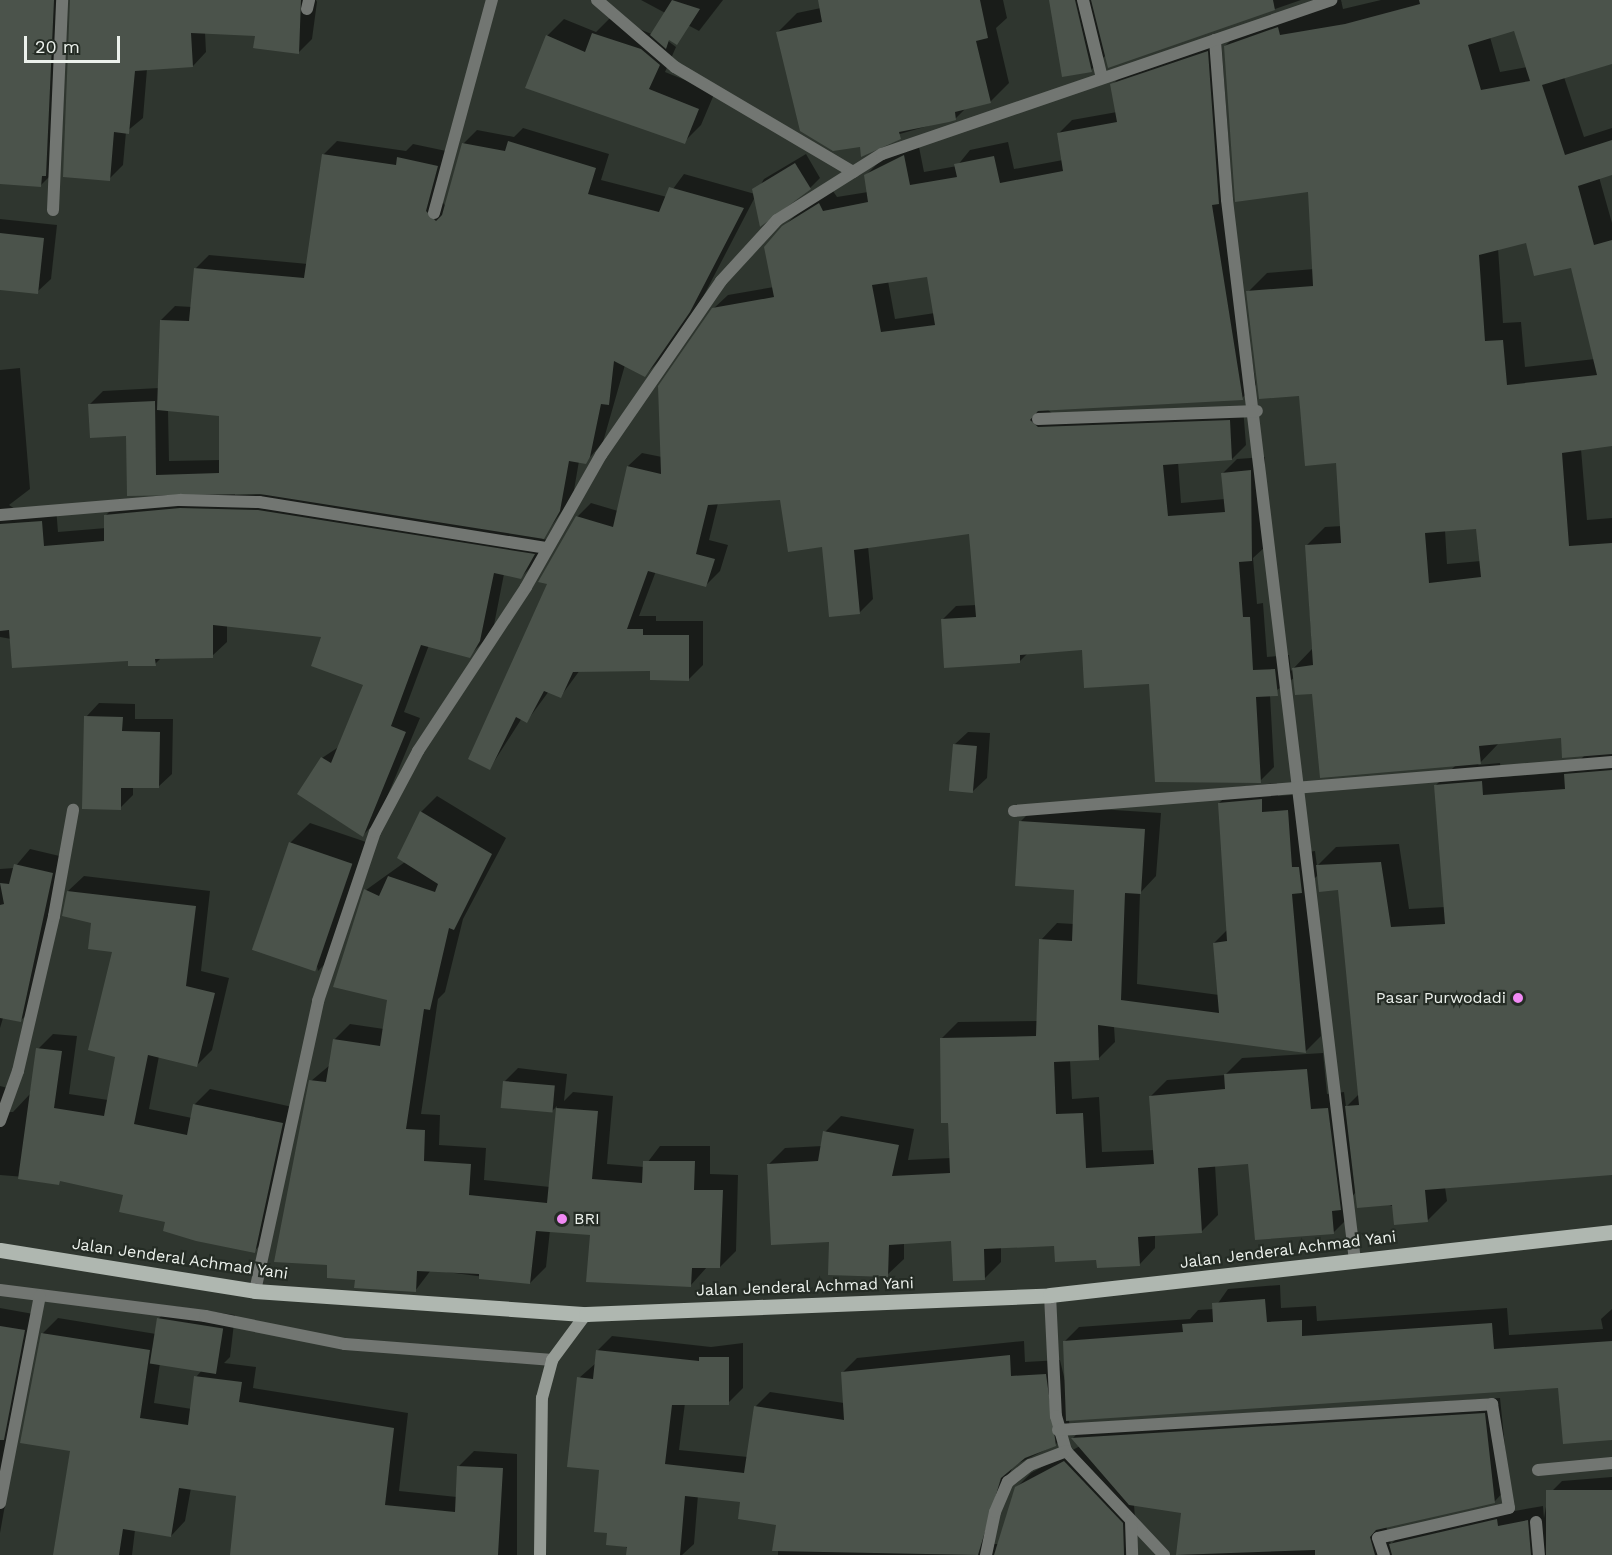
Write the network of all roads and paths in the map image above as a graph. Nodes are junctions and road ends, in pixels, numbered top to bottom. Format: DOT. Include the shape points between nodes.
graph roads {
  1 [pos="62,0"];
  2 [pos="492,0"];
  3 [pos="597,0"];
  4 [pos="1083,0"];
  5 [pos="1331,0"];
  6 [pos="1215,40"];
  7 [pos="1102,78"];
  8 [pos="853,172"];
  9 [pos="53,210"];
  10 [pos="434,213"];
  11 [pos="1257,411"];
  12 [pos="1038,419"];
  13 [pos="0,515"];
  14 [pos="547,548"];
  15 [pos="1612,762"];
  16 [pos="1296,791"];
  17 [pos="73,810"];
  18 [pos="1014,811"];
  19 [pos="0,1121"];
  20 [pos="1612,1232"];
  21 [pos="0,1250"];
  22 [pos="1355,1260"];
  23 [pos="0,1290"];
  24 [pos="255,1291"];
  25 [pos="1050,1295"];
  26 [pos="40,1296"];
  27 [pos="586,1314"];
  28 [pos="552,1360"];
  29 [pos="1058,1430"];
  30 [pos="1065,1451"];
  31 [pos="1612,1463"];
  32 [pos="1538,1470"];
  33 [pos="0,1503"];
  34 [pos="1131,1521"];
  35 [pos="1536,1522"];
  36 [pos="540,1555"];
  37 [pos="986,1555"];
  38 [pos="1132,1555"];
  39 [pos="1164,1555"];
  40 [pos="1384,1555"];
  41 [pos="1539,1555"];
  1 -- 9 [label="street"];
  2 -- 10 [label="street"];
  3 -- 8 [label="street" via="675,67"];
  4 -- 7 [label="street"];
  5 -- 6 [label="street"];
  6 -- 7 [label="street"];
  6 -- 11 [label="street" via="1227,200"];
  7 -- 8 [label="street" via="882,154"];
  8 -- 14 [label="street" via="777,220 721,281 601,455"];
  11 -- 12 [label="street"];
  11 -- 16 [label="street"];
  13 -- 14 [label="street" via="180,500 259,502"];
  14 -- 24 [label="street" via="413,759 356,879 318,1001"];
  15 -- 16 [label="street"];
  16 -- 18 [label="street"];
  16 -- 22 [label="street"];
  17 -- 19 [label="street" via="54,916 18,1071"];
  20 -- 22 [label="main road, Jalan Jenderal Achmad Yani"];
  21 -- 24 [label="main road, Jalan Jenderal Achmad Yani"];
  22 -- 25 [label="main road, Jalan Jenderal Achmad Yani"];
  23 -- 26 [label="street"];
  24 -- 27 [label="main road, Jalan Jenderal Achmad Yani"];
  25 -- 27 [label="main road, Jalan Jenderal Achmad Yani"];
  25 -- 29 [label="street"];
  26 -- 28 [label="street" via="205,1316 345,1344"];
  26 -- 33 [label="street"];
  27 -- 28 [label="main road"];
  28 -- 36 [label="main road" via="542,1398"];
  29 -- 30 [label="street"];
  29 -- 40 [label="street" via="1492,1404 1509,1508 1378,1538"];
  30 -- 34 [label="street"];
  30 -- 37 [label="street" via="1030,1465 1008,1482 995,1512"];
  31 -- 32 [label="street"];
  34 -- 38 [label="street"];
  34 -- 39 [label="street"];
  35 -- 41 [label="street"];
}
